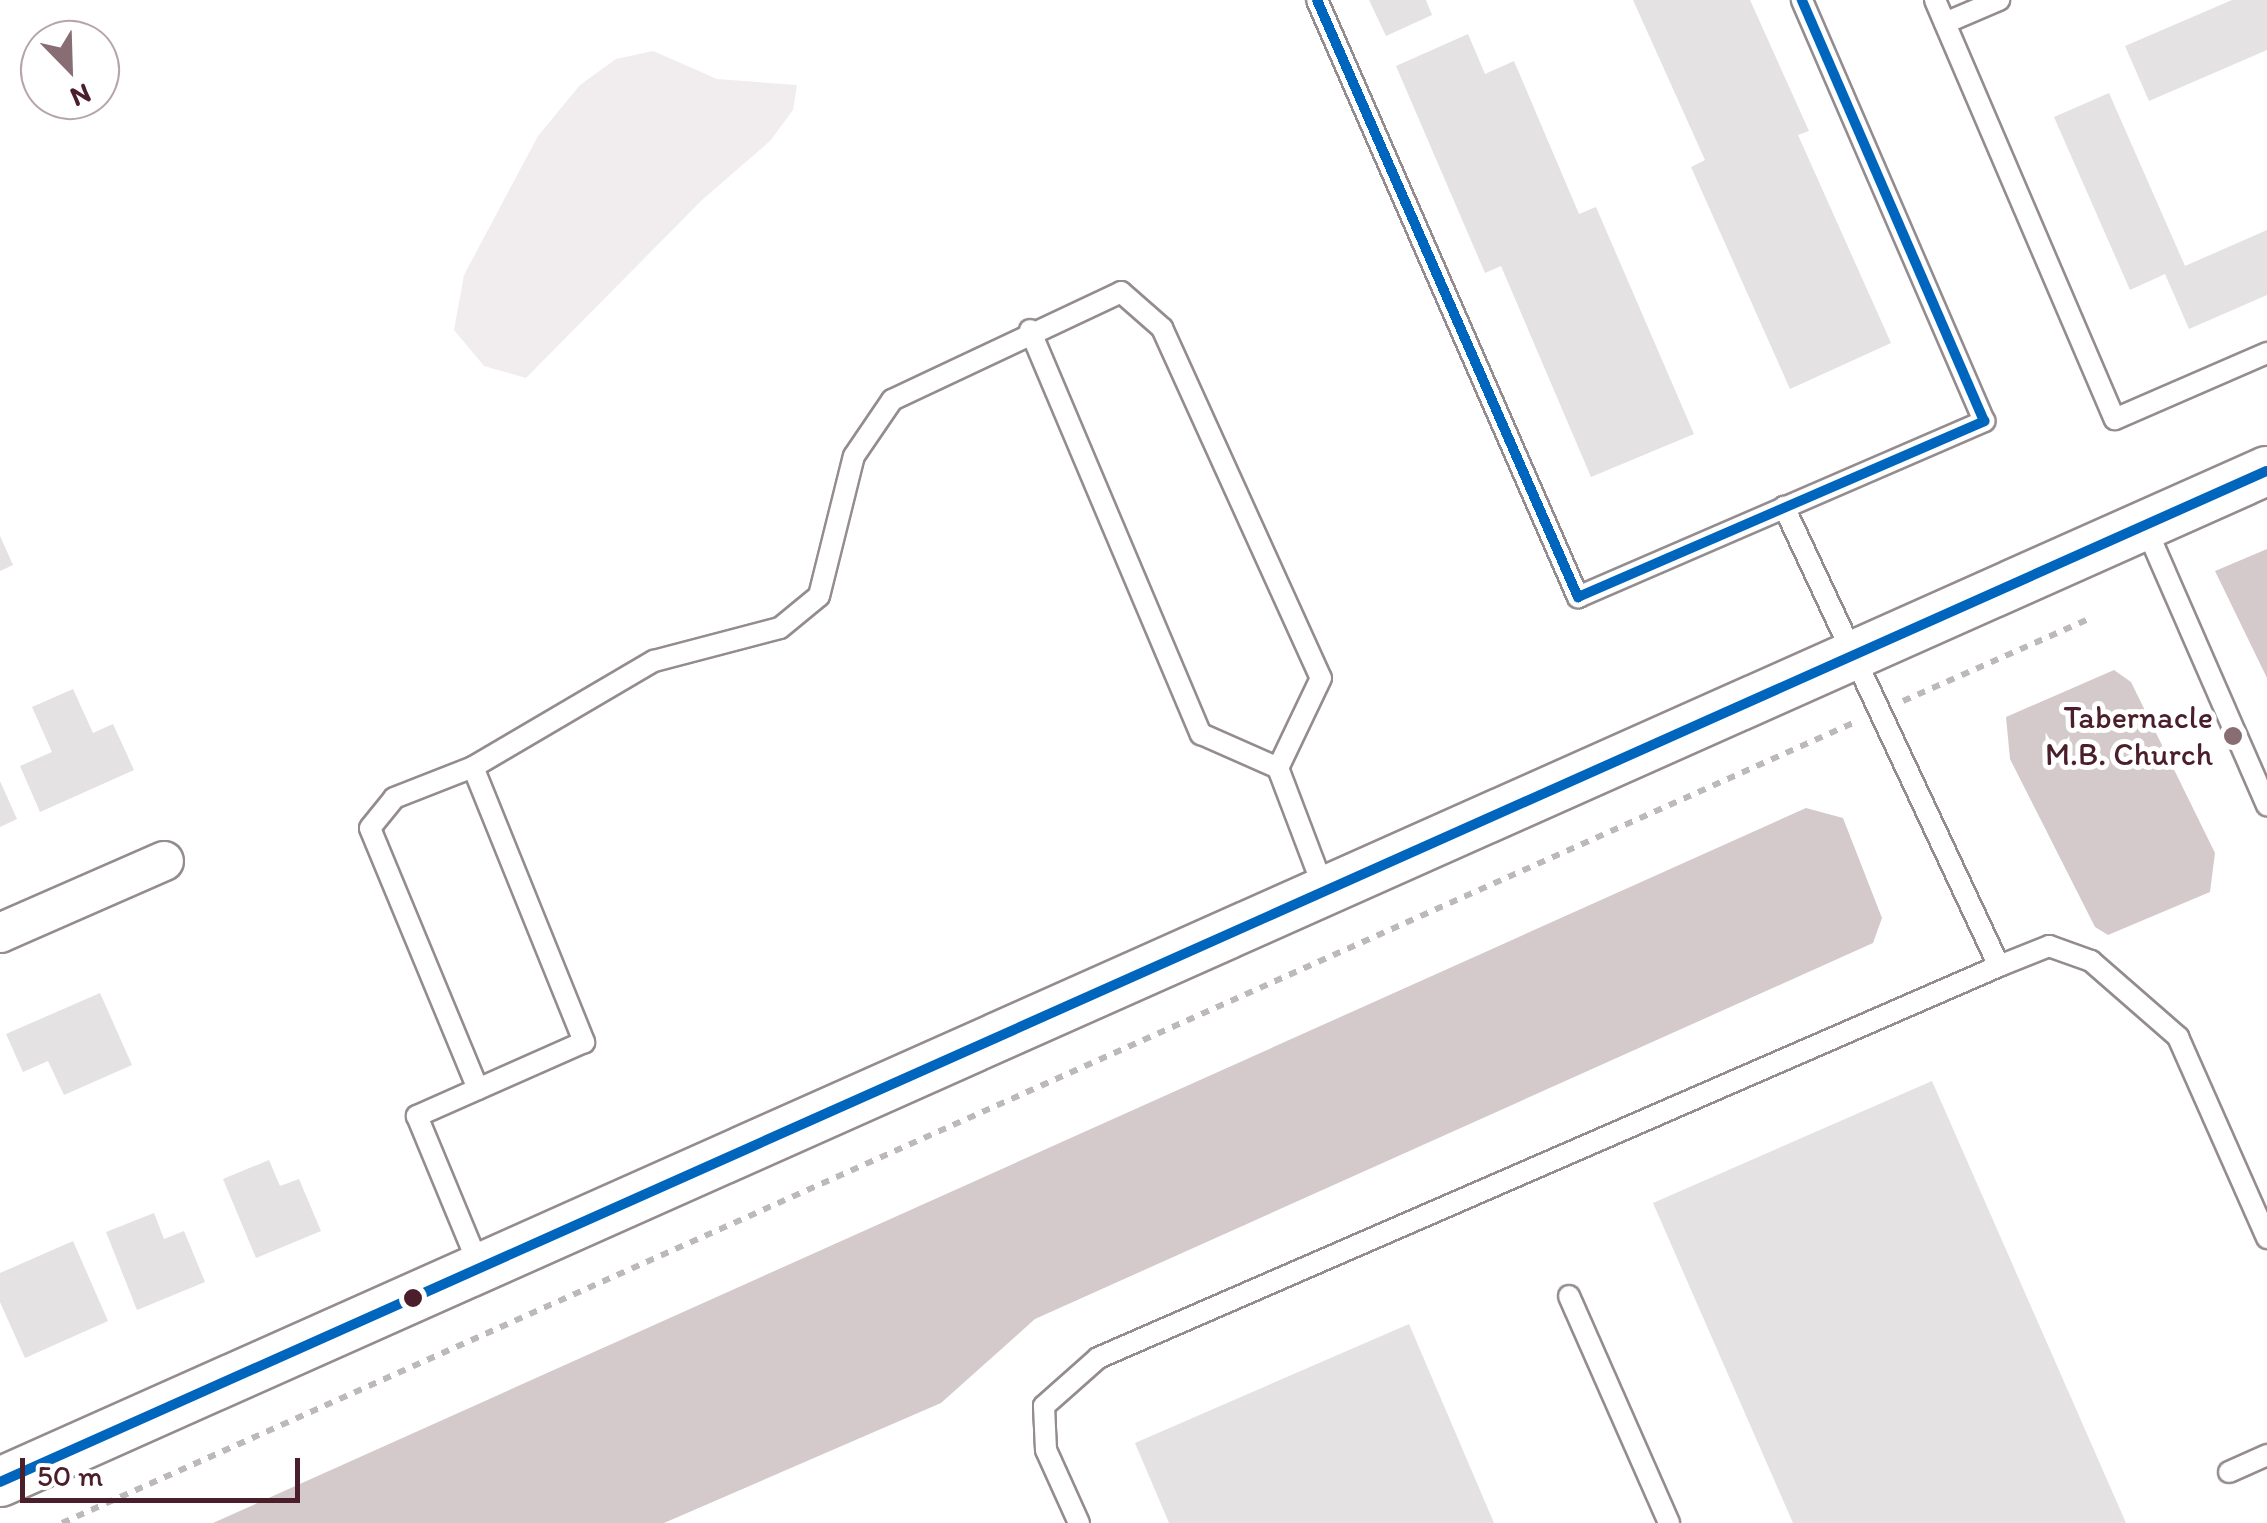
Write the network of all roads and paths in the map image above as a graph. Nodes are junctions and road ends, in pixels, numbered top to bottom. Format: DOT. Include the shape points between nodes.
graph roads {
  1 [pos="1317,0"];
  2 [pos="1802,0"];
  3 [pos="1935,0"];
  4 [pos="1998,0"];
  5 [pos="1945,22"];
  6 [pos="1030,330"];
  7 [pos="2267,353"];
  8 [pos="2267,471"];
  9 [pos="1784,507"];
  10 [pos="2146,526"];
  11 [pos="2091,618"];
  12 [pos="1849,658"];
  13 [pos="1926,690"];
  14 [pos="1844,728"];
  15 [pos="2259,764"];
  16 [pos="472,767"];
  17 [pos="1278,768"];
  18 [pos="2267,805"];
  19 [pos="164,861"];
  20 [pos="1325,892"];
  21 [pos="0,933"];
  22 [pos="1998,966"];
  23 [pos="478,1089"];
  24 [pos="2267,1238"];
  25 [pos="480,1268"];
  26 [pos="1568,1296"];
  27 [pos="2267,1455"];
  28 [pos="2229,1472"];
  29 [pos="0,1482"];
  30 [pos="62,1523"];
  31 [pos="1078,1523"];
  32 [pos="1670,1523"];
  1 -- 9 [label="lane" via="1578,597"];
  2 -- 9 [label="lane" via="1984,421"];
  3 -- 5 [label="lane"];
  4 -- 5 [label="lane"];
  5 -- 7 [label="lane" via="2115,419"];
  6 -- 16 [label="lane" via="892,400 854,456 820,596 780,628 654,661"];
  6 -- 17 [label="lane" via="1201,734"];
  6 -- 17 [label="lane" via="1121,292 1162,328 1321,678"];
  8 -- 10 [label="street"];
  9 -- 12 [label="lane"];
  10 -- 12 [label="street"];
  10 -- 15 [label="lane"];
  11 -- 13 [label="path"];
  12 -- 20 [label="street"];
  12 -- 22 [label="lane"];
  14 -- 30 [label="path"];
  15 -- 18 [label="lane"];
  16 -- 23 [label="lane" via="394,798 370,828"];
  16 -- 23 [label="lane" via="584,1042"];
  17 -- 20 [label="lane"];
  19 -- 21 [label="street"];
  20 -- 25 [label="street"];
  22 -- 24 [label="lane" via="2049,946 2091,961 2178,1037"];
  22 -- 31 [label="lane" via="1098,1358 1044,1406 1046,1450"];
  23 -- 25 [label="lane" via="418,1116"];
  25 -- 29 [label="street"];
  26 -- 32 [label="lane"];
  27 -- 28 [label="lane"];
}
